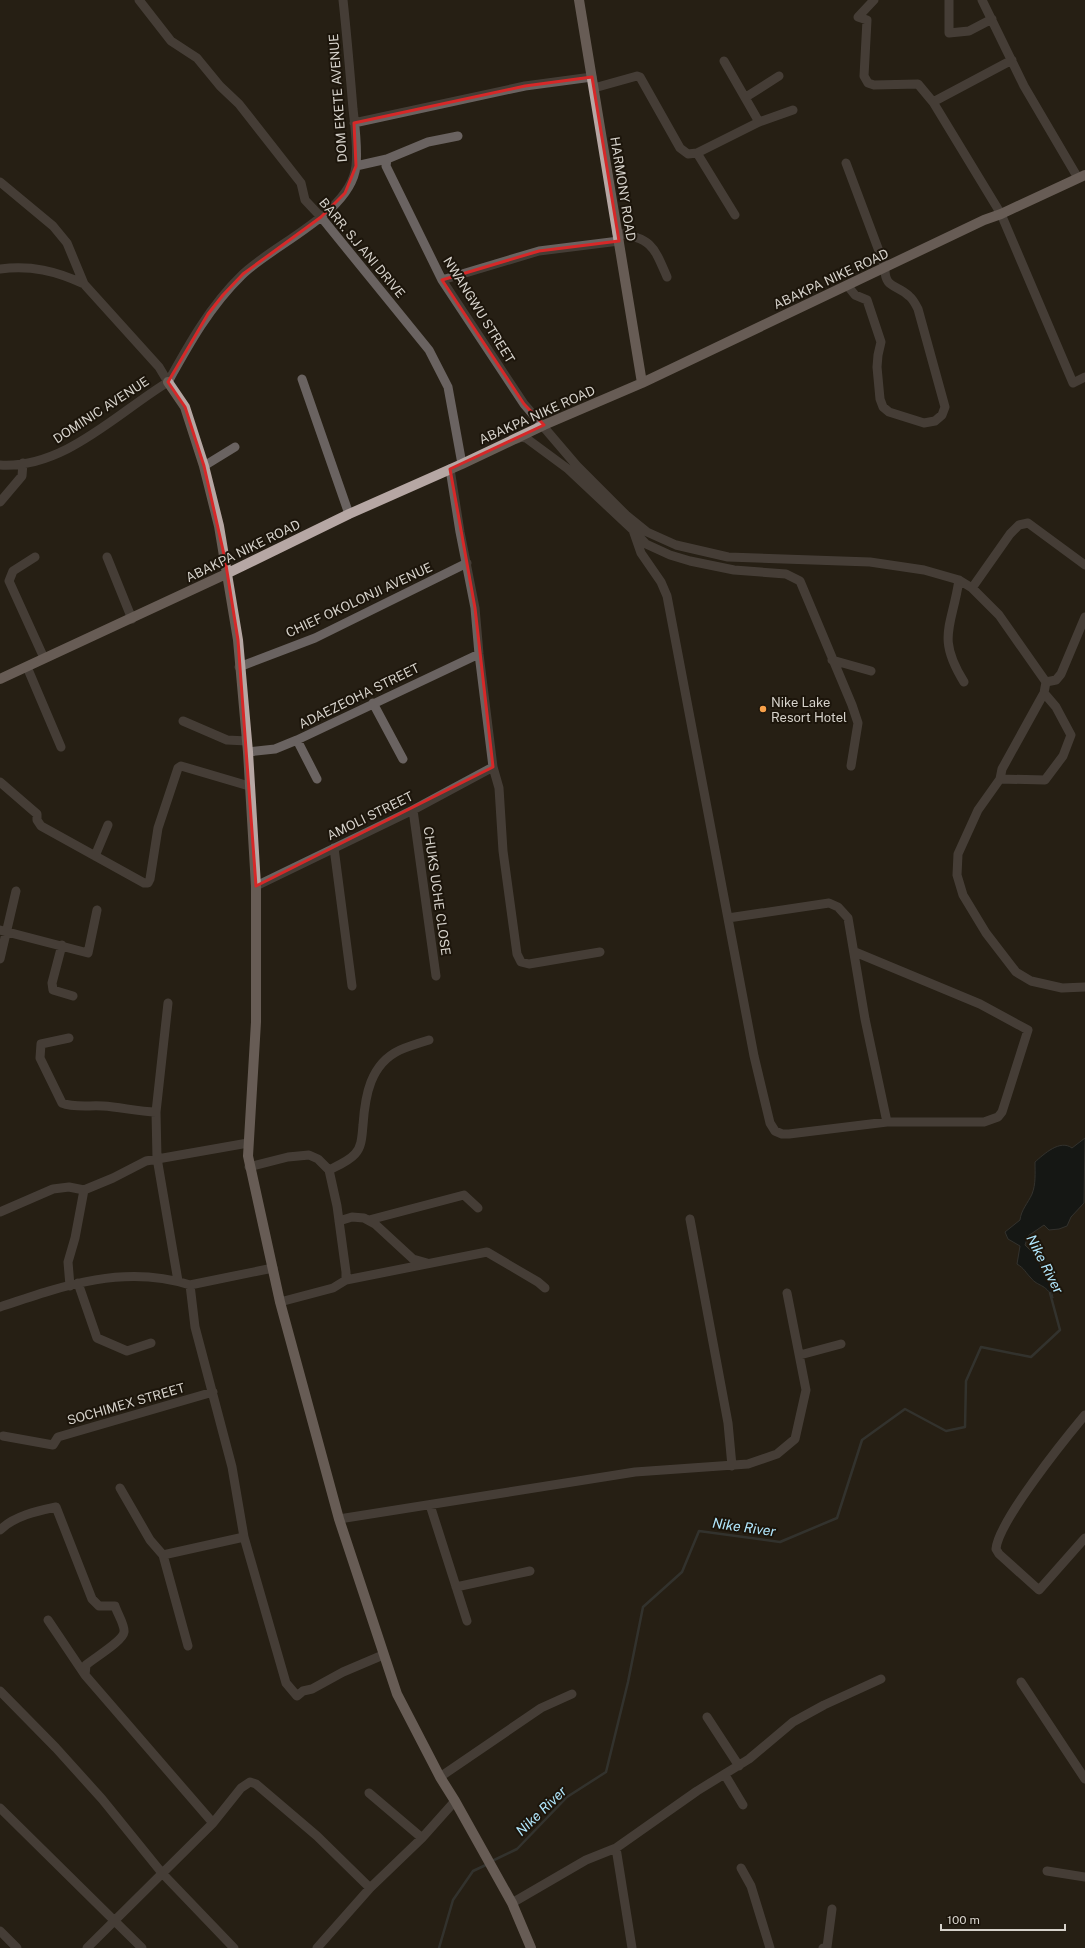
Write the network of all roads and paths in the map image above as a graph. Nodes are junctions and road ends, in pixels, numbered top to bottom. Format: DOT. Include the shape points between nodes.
graph roads {
  1 [pos="139,0"];
  2 [pos="343,0"];
  3 [pos="579,0"];
  4 [pos="874,0"];
  5 [pos="949,0"];
  6 [pos="982,0"];
  7 [pos="992,19"];
  8 [pos="1012,60"];
  9 [pos="724,61"];
  10 [pos="779,76"];
  11 [pos="592,77"];
  12 [pos="594,88"];
  13 [pos="746,97"];
  14 [pos="933,102"];
  15 [pos="793,110"];
  16 [pos="759,122"];
  17 [pos="354,123"];
  18 [pos="458,136"];
  19 [pos="697,153"];
  20 [pos="387,159"];
  21 [pos="846,163"];
  22 [pos="356,166"];
  23 [pos="1081,176"];
  24 [pos="0,182"];
  25 [pos="1001,214"];
  26 [pos="735,215"];
  27 [pos="321,217"];
  28 [pos="618,237"];
  29 [pos="885,267"];
  30 [pos="0,269"];
  31 [pos="668,277"];
  32 [pos="442,280"];
  33 [pos="84,284"];
  34 [pos="848,285"];
  35 [pos="1085,377"];
  36 [pos="302,379"];
  37 [pos="168,382"];
  38 [pos="642,383"];
  39 [pos="544,425"];
  40 [pos="235,447"];
  41 [pos="23,463"];
  42 [pos="462,464"];
  43 [pos="0,465"];
  44 [pos="204,466"];
  45 [pos="450,469"];
  46 [pos="0,502"];
  47 [pos="349,514"];
  48 [pos="633,530"];
  49 [pos="35,557"];
  50 [pos="108,557"];
  51 [pos="467,563"];
  52 [pos="1085,565"];
  53 [pos="226,574"];
  54 [pos="959,580"];
  55 [pos="972,588"];
  56 [pos="1085,617"];
  57 [pos="132,619"];
  58 [pos="479,654"];
  59 [pos="44,658"];
  60 [pos="832,660"];
  61 [pos="27,667"];
  62 [pos="239,667"];
  63 [pos="871,671"];
  64 [pos="0,679"];
  65 [pos="964,682"];
  66 [pos="1046,682"];
  67 [pos="1044,693"];
  68 [pos="373,703"];
  69 [pos="183,721"];
  70 [pos="297,740"];
  71 [pos="247,741"];
  72 [pos="61,747"];
  73 [pos="248,752"];
  74 [pos="403,759"];
  75 [pos="851,766"];
  76 [pos="493,767"];
  77 [pos="317,779"];
  78 [pos="1000,779"];
  79 [pos="0,782"];
  80 [pos="249,786"];
  81 [pos="413,810"];
  82 [pos="108,826"];
  83 [pos="334,848"];
  84 [pos="95,856"];
  85 [pos="256,886"];
  86 [pos="16,891"];
  87 [pos="97,910"];
  88 [pos="728,918"];
  89 [pos="4,931"];
  90 [pos="62,945"];
  91 [pos="600,952"];
  92 [pos="855,952"];
  93 [pos="0,959"];
  94 [pos="436,976"];
  95 [pos="352,986"];
  96 [pos="1085,987"];
  97 [pos="73,996"];
  98 [pos="168,1003"];
  99 [pos="69,1038"];
  100 [pos="429,1040"];
  101 [pos="156,1112"];
  102 [pos="887,1122"];
  103 [pos="248,1143"];
  104 [pos="157,1158"];
  105 [pos="249,1167"];
  106 [pos="329,1170"];
  107 [pos="84,1190"];
  108 [pos="478,1208"];
  109 [pos="0,1212"];
  110 [pos="690,1219"];
  111 [pos="369,1220"];
  112 [pos="339,1221"];
  113 [pos="428,1264"];
  114 [pos="273,1268"];
  115 [pos="346,1280"];
  116 [pos="178,1281"];
  117 [pos="74,1285"];
  118 [pos="190,1285"];
  119 [pos="545,1288"];
  120 [pos="787,1293"];
  121 [pos="280,1302"];
  122 [pos="0,1307"];
  123 [pos="151,1343"];
  124 [pos="841,1344"];
  125 [pos="800,1355"];
  126 [pos="213,1392"];
  127 [pos="1085,1415"];
  128 [pos="3,1436"];
  129 [pos="732,1466"];
  130 [pos="120,1488"];
  131 [pos="430,1505"];
  132 [pos="339,1519"];
  133 [pos="0,1530"];
  134 [pos="244,1537"];
  135 [pos="1085,1538"];
  136 [pos="163,1555"];
  137 [pos="530,1571"];
  138 [pos="456,1587"];
  139 [pos="48,1620"];
  140 [pos="467,1621"];
  141 [pos="188,1646"];
  142 [pos="382,1655"];
  143 [pos="85,1675"];
  144 [pos="881,1680"];
  145 [pos="1021,1682"];
  146 [pos="0,1691"];
  147 [pos="572,1694"];
  148 [pos="707,1717"];
  149 [pos="739,1766"];
  150 [pos="725,1775"];
  151 [pos="440,1777"];
  152 [pos="1085,1779"];
  153 [pos="369,1793"];
  154 [pos="455,1801"];
  155 [pos="742,1805"];
  156 [pos="0,1808"];
  157 [pos="213,1823"];
  158 [pos="422,1838"];
  159 [pos="616,1848"];
  160 [pos="741,1868"];
  161 [pos="1047,1872"];
  162 [pos="162,1873"];
  163 [pos="1085,1877"];
  164 [pos="370,1888"];
  165 [pos="512,1903"];
  166 [pos="832,1909"];
  167 [pos="115,1921"];
  168 [pos="1,1935"];
  169 [pos="17,1948"];
  170 [pos="87,1948"];
  171 [pos="142,1948"];
  172 [pos="234,1948"];
  173 [pos="317,1948"];
  174 [pos="532,1948"];
  175 [pos="632,1948"];
  176 [pos="770,1948"];
  177 [pos="824,1948"];
  1 -- 27 [label="street, BARR. S.J ANI DRIVE" via="171,41 196,58 239,104 301,183 305,200"];
  2 -- 17 [label="street, DOM EKETE AVENUE"];
  3 -- 11 [label="main road, HARMONY ROAD"];
  4 -- 14 [label="street" via="858,18 867,20 864,76 868,83 918,84"];
  5 -- 7 [label="street" via="949,32 969,31"];
  6 -- 7 [label="street"];
  7 -- 8 [label="street"];
  8 -- 14 [label="street"];
  8 -- 23 [label="street" via="1024,86"];
  9 -- 13 [label="street"];
  10 -- 13 [label="street"];
  11 -- 12 [label="main road, HARMONY ROAD"];
  11 -- 17 [label="street" via="525,86"];
  12 -- 19 [label="street" via="640,77 680,148 688,154"];
  12 -- 28 [label="main road, HARMONY ROAD"];
  13 -- 16 [label="street"];
  14 -- 25 [label="street"];
  15 -- 16 [label="street"];
  16 -- 19 [label="street"];
  17 -- 22 [label="street, DOM EKETE AVENUE"];
  18 -- 20 [label="street" via="428,142"];
  19 -- 26 [label="street"];
  20 -- 22 [label="street"];
  20 -- 32 [label="street, NWANGWU STREET" via="386,166"];
  21 -- 29 [label="street"];
  22 -- 27 [label="street, DOM EKETE AVENUE" via="344,193"];
  23 -- 25 [label="main road, ABAKPA NIKE ROAD"];
  24 -- 33 [label="street" via="54,226 67,243"];
  25 -- 29 [label="main road, ABAKPA NIKE ROAD"];
  25 -- 35 [label="street" via="1073,383"];
  27 -- 37 [label="street, DOM EKETE AVENUE" via="243,274 223,295 208,314"];
  27 -- 42 [label="street, BARR. S.J ANI DRIVE" via="429,350 448,387"];
  28 -- 31 [label="street" via="631,235 646,241 657,254"];
  28 -- 32 [label="street" via="539,251"];
  28 -- 38 [label="main road, HARMONY ROAD"];
  29 -- 34 [label="main road, ABAKPA NIKE ROAD"];
  29 -- 34 [label="street" via="886,280 910,296 920,313 945,407 942,415 935,421 924,423 889,412 883,407 877,367 882,342 867,300 855,295"];
  30 -- 33 [label="street" via="41,269 62,273"];
  32 -- 39 [label="street, NWANGWU STREET" via="524,404"];
  33 -- 37 [label="street" via="158,367"];
  34 -- 38 [label="main road, ABAKPA NIKE ROAD"];
  36 -- 47 [label="street"];
  37 -- 41 [label="street, DOMINIC AVENUE" via="71,448 43,460"];
  37 -- 44 [label="main road" via="185,407"];
  38 -- 39 [label="main road, ABAKPA NIKE ROAD"];
  39 -- 42 [label="main road, ABAKPA NIKE ROAD"];
  39 -- 54 [label="street, NWANGWU STREET" via="577,466 626,515 647,532 676,545 728,557 870,562 924,570"];
  40 -- 44 [label="street"];
  41 -- 43 [label="street, DOMINIC AVENUE"];
  41 -- 46 [label="street" via="22,476"];
  42 -- 45 [label="main road, ABAKPA NIKE ROAD"];
  44 -- 53 [label="main road"];
  45 -- 47 [label="main road, ABAKPA NIKE ROAD"];
  45 -- 48 [label="street" via="524,437 568,469"];
  45 -- 51 [label="street"];
  47 -- 53 [label="main road, ABAKPA NIKE ROAD"];
  48 -- 60 [label="street" via="646,544 690,561 734,570 786,574 797,579 802,584"];
  48 -- 88 [label="street" via="641,554 661,582 667,596"];
  49 -- 59 [label="street" via="13,571 10,581"];
  50 -- 57 [label="street"];
  51 -- 58 [label="street" via="475,608"];
  51 -- 62 [label="street, CHIEF OKOLONJI AVENUE" via="315,638"];
  52 -- 55 [label="street" via="1028,523 1019,525 1010,534"];
  53 -- 57 [label="main road, ABAKPA NIKE ROAD"];
  53 -- 62 [label="main road" via="238,640"];
  54 -- 55 [label="street, NWANGWU STREET"];
  54 -- 65 [label="street" via="947,643 950,656"];
  55 -- 66 [label="street, NWANGWU STREET" via="999,615"];
  56 -- 66 [label="street" via="1061,674 1056,680"];
  57 -- 59 [label="main road, ABAKPA NIKE ROAD"];
  58 -- 68 [label="street, ADAEZEOHA STREET"];
  58 -- 76 [label="street"];
  59 -- 61 [label="main road, ABAKPA NIKE ROAD"];
  60 -- 63 [label="street"];
  60 -- 75 [label="street" via="858,724"];
  61 -- 64 [label="main road, ABAKPA NIKE ROAD"];
  61 -- 72 [label="street"];
  62 -- 71 [label="main road"];
  66 -- 67 [label="street"];
  67 -- 78 [label="street" via="1002,769"];
  67 -- 78 [label="street" via="1056,707 1071,735 1063,756 1045,780"];
  68 -- 70 [label="street, ADAEZEOHA STREET"];
  68 -- 74 [label="street"];
  69 -- 71 [label="street" via="227,740"];
  70 -- 73 [label="street, ADAEZEOHA STREET" via="275,750"];
  70 -- 77 [label="street"];
  71 -- 73 [label="main road"];
  73 -- 80 [label="main road"];
  76 -- 81 [label="street, AMOLI STREET"];
  76 -- 91 [label="street" via="499,788 503,851 517,954 521,962 528,964"];
  78 -- 96 [label="street" via="978,810 958,854 957,875 963,895 986,933 1016,972 1039,983 1062,988"];
  79 -- 84 [label="street" via="37,814 41,826"];
  80 -- 84 [label="street" via="181,766 178,768 158,828 148,883"];
  80 -- 85 [label="main road"];
  81 -- 83 [label="street, AMOLI STREET"];
  81 -- 94 [label="street, CHUKS UCHE CLOSE"];
  82 -- 84 [label="street"];
  83 -- 85 [label="street, AMOLI STREET"];
  83 -- 95 [label="street"];
  85 -- 103 [label="main road" via="256,1022"];
  86 -- 89 [label="street"];
  87 -- 90 [label="street" via="88,952"];
  88 -- 92 [label="street" via="829,903 838,907 848,918"];
  88 -- 102 [label="street" via="754,1056 770,1123 775,1131 788,1134"];
  89 -- 90 [label="street"];
  89 -- 93 [label="street"];
  90 -- 97 [label="street" via="52,983 53,990"];
  92 -- 102 [label="street" via="865,1019"];
  92 -- 102 [label="street" via="980,1004 1028,1030 1002,1112 998,1117 984,1122"];
  98 -- 101 [label="street"];
  99 -- 101 [label="street" via="41,1044 39,1050 40,1058 62,1103"];
  100 -- 106 [label="street" via="399,1050 376,1070 364,1108 359,1148 355,1155"];
  101 -- 104 [label="street"];
  103 -- 104 [label="street"];
  103 -- 105 [label="main road"];
  104 -- 107 [label="street"];
  104 -- 116 [label="street"];
  105 -- 106 [label="street" via="309,1154"];
  105 -- 114 [label="main road"];
  106 -- 112 [label="street"];
  107 -- 109 [label="street" via="69,1187 54,1189"];
  107 -- 117 [label="street" via="68,1262"];
  108 -- 111 [label="street" via="464,1196"];
  110 -- 129 [label="street" via="728,1423"];
  111 -- 112 [label="street" via="356,1217"];
  111 -- 113 [label="street" via="413,1259"];
  112 -- 115 [label="street"];
  113 -- 115 [label="street"];
  113 -- 119 [label="street" via="487,1252"];
  114 -- 118 [label="street"];
  114 -- 121 [label="main road"];
  115 -- 121 [label="street" via="333,1288"];
  116 -- 117 [label="street" via="126,1275"];
  116 -- 118 [label="street"];
  117 -- 122 [label="street"];
  117 -- 123 [label="street" via="97,1338 127,1351"];
  118 -- 126 [label="street" via="195,1326"];
  120 -- 125 [label="street"];
  121 -- 132 [label="main road"];
  124 -- 125 [label="street"];
  125 -- 129 [label="street" via="806,1390 795,1439 777,1454 761,1461"];
  126 -- 128 [label="street, SOCHIMEX STREET" via="58,1437 53,1445"];
  126 -- 134 [label="street" via="237,1490"];
  127 -- 135 [label="street" via="1004,1525 996,1549 1039,1590"];
  129 -- 131 [label="street" via="699,1466 635,1472"];
  130 -- 136 [label="street" via="150,1540"];
  131 -- 132 [label="street"];
  131 -- 138 [label="street"];
  132 -- 142 [label="main road"];
  133 -- 143 [label="street" via="6,1524 33,1512 56,1507 92,1599 99,1606 115,1606 124,1628 123,1635 86,1665"];
  134 -- 136 [label="street"];
  134 -- 142 [label="street" via="282,1673 286,1683 297,1696"];
  136 -- 141 [label="street"];
  137 -- 138 [label="street"];
  138 -- 140 [label="street"];
  139 -- 143 [label="street"];
  142 -- 151 [label="main road" via="397,1694"];
  143 -- 157 [label="street"];
  144 -- 149 [label="street" via="793,1722"];
  145 -- 152 [label="street"];
  146 -- 162 [label="street" via="102,1799"];
  147 -- 151 [label="street" via="541,1708"];
  148 -- 149 [label="street"];
  149 -- 150 [label="street"];
  150 -- 155 [label="street"];
  150 -- 159 [label="street" via="697,1791"];
  151 -- 154 [label="main road"];
  153 -- 158 [label="street"];
  154 -- 158 [label="street"];
  154 -- 165 [label="main road"];
  156 -- 167 [label="street"];
  157 -- 162 [label="street"];
  157 -- 164 [label="street" via="245,1784 252,1782 316,1836"];
  158 -- 164 [label="street"];
  159 -- 165 [label="street" via="586,1860"];
  159 -- 175 [label="street"];
  160 -- 176 [label="street" via="751,1886"];
  161 -- 163 [label="street"];
  162 -- 167 [label="street"];
  162 -- 172 [label="street"];
  164 -- 173 [label="street"];
  165 -- 174 [label="main road"];
  166 -- 177 [label="street"];
  167 -- 170 [label="street"];
  167 -- 171 [label="street"];
  168 -- 169 [label="street"];
}
